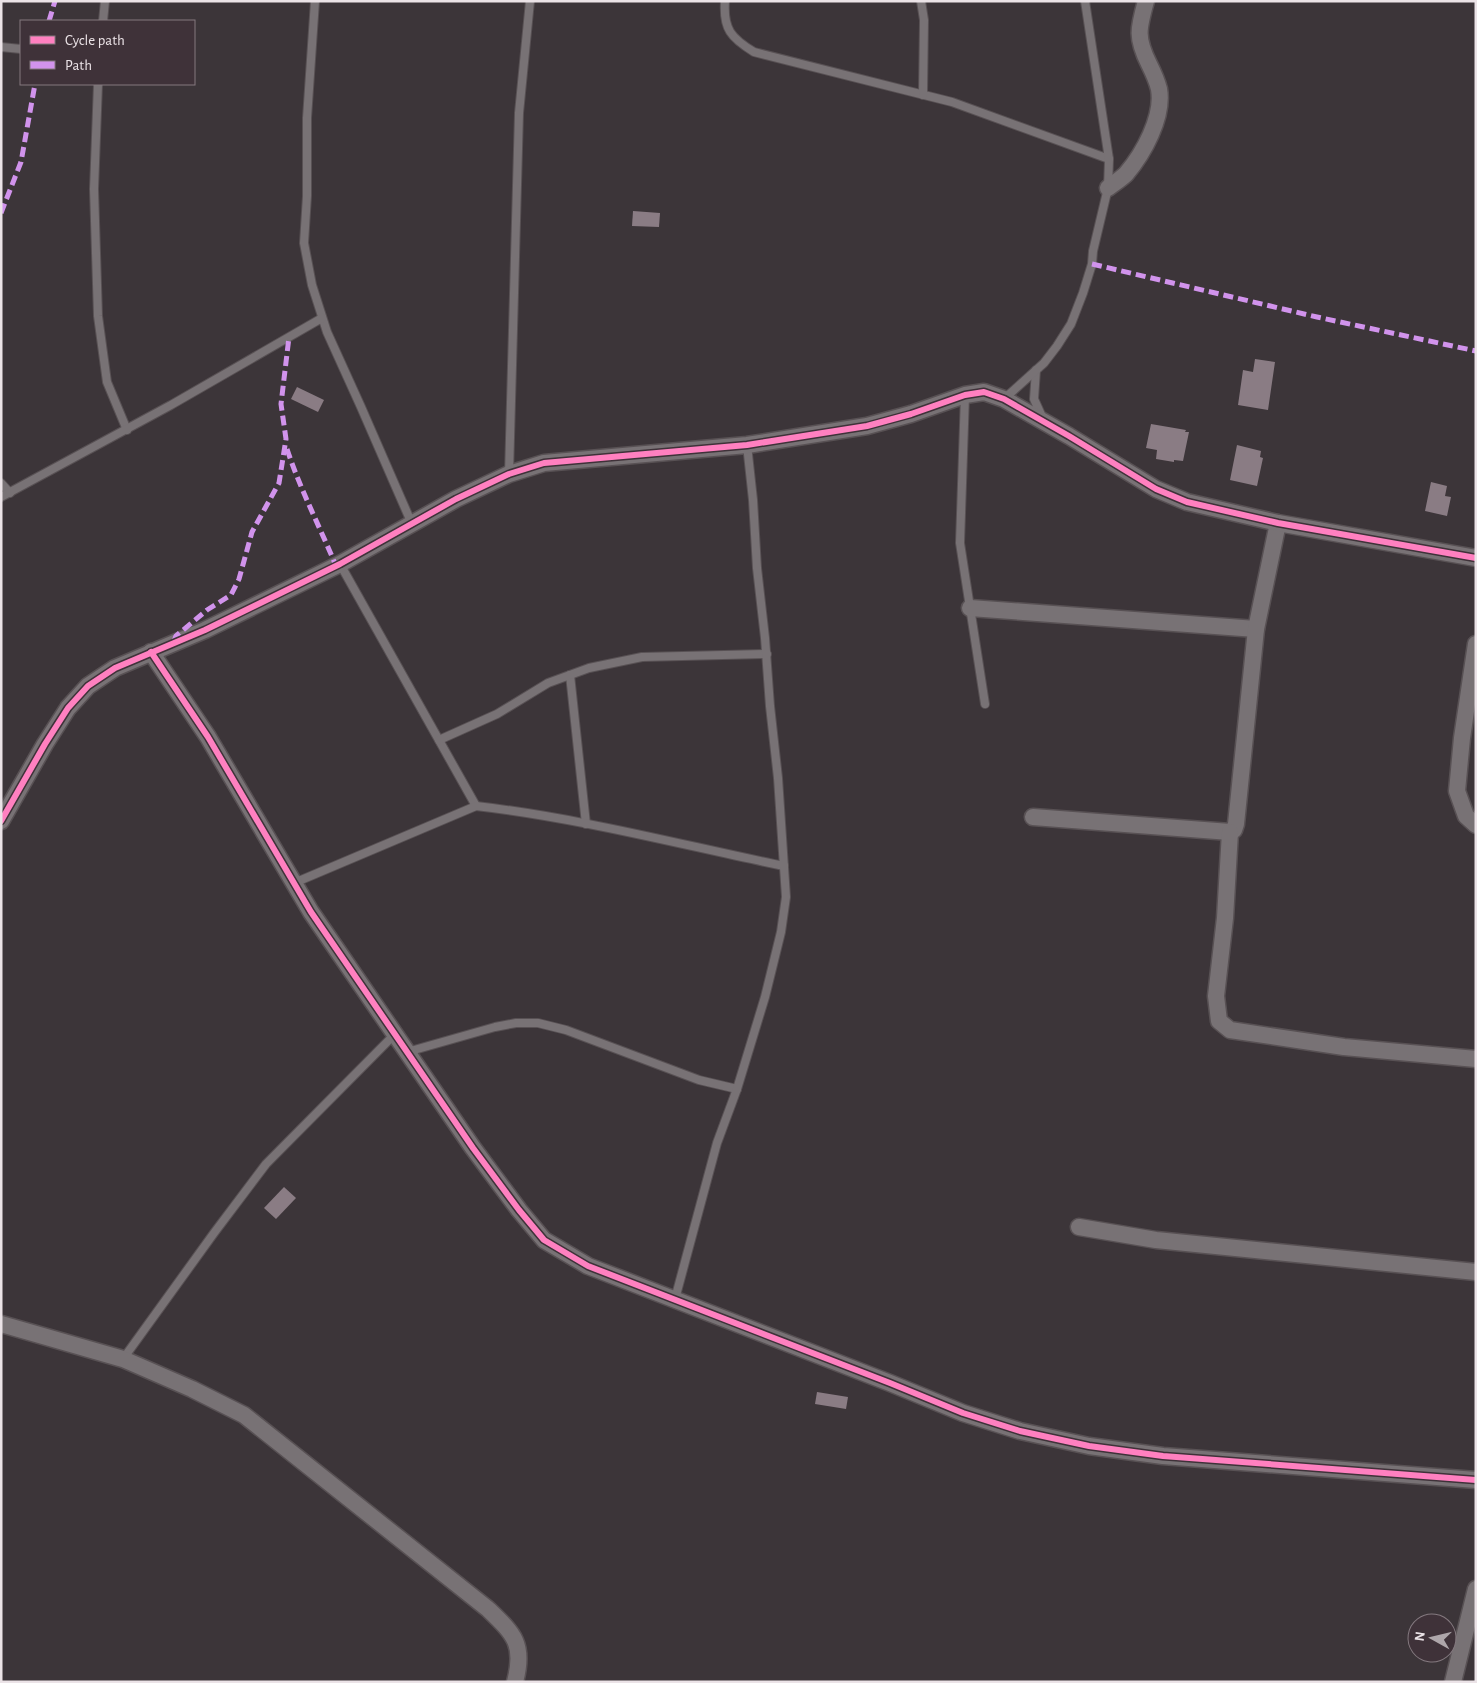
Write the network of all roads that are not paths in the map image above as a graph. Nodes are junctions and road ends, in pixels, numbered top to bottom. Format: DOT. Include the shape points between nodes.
graph roads {
  1 [pos="105,1"];
  2 [pos="315,1"];
  3 [pos="530,1"];
  4 [pos="726,1"];
  5 [pos="922,1"];
  6 [pos="1085,1"];
  7 [pos="1146,1"];
  8 [pos="103,20"];
  9 [pos="1,47"];
  10 [pos="20,49"];
  11 [pos="98,85"];
  12 [pos="922,95"];
  13 [pos="1108,159"];
  14 [pos="1108,188"];
  15 [pos="322,318"];
  16 [pos="1036,370"];
  17 [pos="964,395"];
  18 [pos="1004,399"];
  19 [pos="1045,423"];
  20 [pos="127,430"];
  21 [pos="747,445"];
  22 [pos="510,474"];
  23 [pos="1,483"];
  24 [pos="10,493"];
  25 [pos="1,497"];
  26 [pos="1278,523"];
  27 [pos="412,524"];
  28 [pos="1476,558"];
  29 [pos="340,564"];
  30 [pos="970,608"];
  31 [pos="1256,629"];
  32 [pos="1476,644"];
  33 [pos="151,652"];
  34 [pos="766,654"];
  35 [pos="570,675"];
  36 [pos="985,704"];
  37 [pos="439,740"];
  38 [pos="476,806"];
  39 [pos="1033,817"];
  40 [pos="1,821"];
  41 [pos="586,824"];
  42 [pos="1476,825"];
  43 [pos="1230,832"];
  44 [pos="784,866"];
  45 [pos="294,883"];
  46 [pos="394,1034"];
  47 [pos="406,1052"];
  48 [pos="1476,1059"];
  49 [pos="737,1090"];
  50 [pos="1079,1227"];
  51 [pos="1476,1272"];
  52 [pos="676,1299"];
  53 [pos="1,1324"];
  54 [pos="123,1359"];
  55 [pos="1476,1480"];
  56 [pos="1476,1589"];
  57 [pos="515,1682"];
  58 [pos="1453,1682"];
  1 -- 8 [label="lane"];
  2 -- 15 [label="lane" via="307,118 304,243"];
  3 -- 22 [label="lane" via="519,113"];
  4 -- 12 [label="lane" via="726,22 733,37 754,52"];
  5 -- 12 [label="lane"];
  6 -- 13 [label="lane"];
  7 -- 14 [label="street" via="1139,32 1140,45 1159,89 1157,117 1137,159 1125,175"];
  9 -- 10 [label="lane"];
  11 -- 20 [label="lane" via="94,189 98,316 107,382"];
  12 -- 13 [label="lane" via="952,102"];
  13 -- 14 [label="lane"];
  14 -- 16 [label="lane" via="1092,264 1078,307 1057,346"];
  15 -- 20 [label="lane"];
  15 -- 27 [label="lane"];
  16 -- 18 [label="lane"];
  16 -- 19 [label="lane" via="1034,399"];
  17 -- 18 [label="street" via="984,392"];
  17 -- 21 [label="street" via="867,426"];
  17 -- 30 [label="lane" via="960,544"];
  18 -- 19 [label="street"];
  19 -- 26 [label="street" via="1156,489 1187,502"];
  20 -- 24 [label="lane"];
  21 -- 22 [label="street" via="544,463"];
  21 -- 34 [label="lane"];
  22 -- 27 [label="street"];
  23 -- 24 [label="lane"];
  24 -- 25 [label="lane"];
  26 -- 28 [label="street"];
  26 -- 31 [label="street"];
  27 -- 29 [label="street"];
  29 -- 33 [label="street" via="205,630"];
  29 -- 37 [label="lane"];
  30 -- 31 [label="street"];
  30 -- 36 [label="lane"];
  31 -- 43 [label="street" via="1236,824"];
  32 -- 42 [label="street" via="1458,790 1466,816"];
  33 -- 40 [label="street" via="116,668 88,686 45,744"];
  33 -- 45 [label="street" via="208,737"];
  34 -- 35 [label="lane" via="642,657"];
  34 -- 44 [label="lane"];
  35 -- 37 [label="lane" via="548,683 497,714"];
  35 -- 41 [label="lane"];
  37 -- 38 [label="lane"];
  38 -- 41 [label="lane"];
  38 -- 45 [label="lane"];
  39 -- 43 [label="street"];
  41 -- 44 [label="lane"];
  43 -- 48 [label="street" via="1216,996 1219,1021 1230,1030 1344,1047"];
  44 -- 49 [label="lane" via="786,897 781,932"];
  45 -- 46 [label="street"];
  46 -- 47 [label="street"];
  46 -- 54 [label="lane" via="266,1164"];
  47 -- 49 [label="lane" via="494,1027 538,1023 566,1030 699,1080"];
  47 -- 52 [label="street" via="544,1240 588,1266"];
  49 -- 52 [label="lane" via="714,1151"];
  50 -- 51 [label="street" via="1156,1240"];
  52 -- 55 [label="street" via="963,1413 1028,1433 1089,1446 1164,1456"];
  53 -- 54 [label="street"];
  54 -- 57 [label="street" via="192,1388 244,1415 488,1609 511,1631 519,1650"];
  56 -- 58 [label="street"];
}
